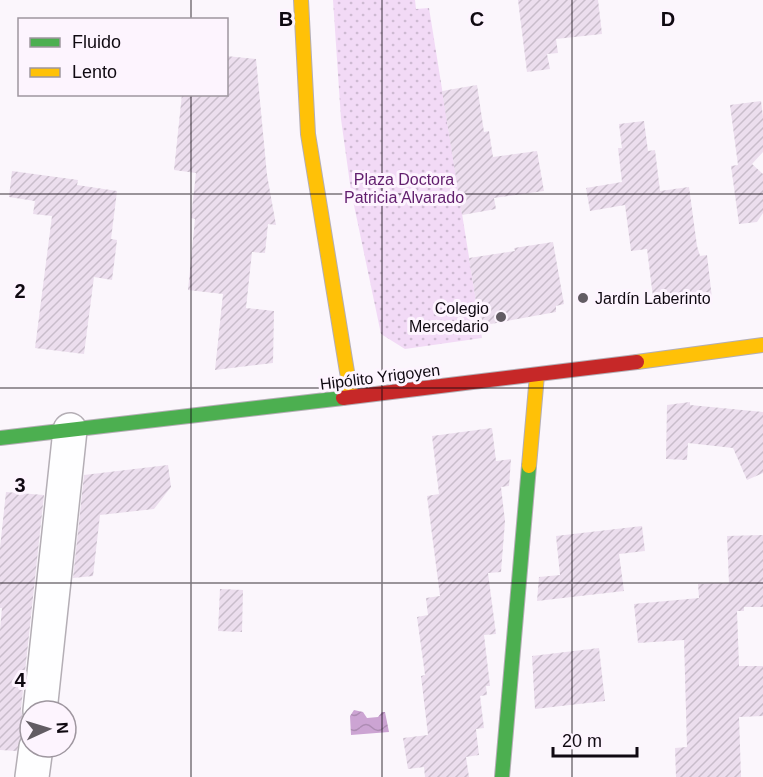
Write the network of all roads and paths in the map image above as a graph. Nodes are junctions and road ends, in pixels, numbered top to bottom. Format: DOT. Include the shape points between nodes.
graph roads {
  1 [pos="301,0"];
  2 [pos="763,345"];
  3 [pos="537,375"];
  4 [pos="351,396"];
  5 [pos="70,430"];
  6 [pos="0,438"];
  7 [pos="41,699"];
  8 [pos="34,759"];
  9 [pos="32,777"];
  10 [pos="502,777"];
  1 -- 4 [label="street" via="309,134"];
  2 -- 3 [label="street, Hipólito Yrigoyen"];
  3 -- 4 [label="street, Hipólito Yrigoyen"];
  3 -- 10 [label="street"];
  4 -- 5 [label="street, Hipólito Yrigoyen"];
  5 -- 6 [label="street, Hipólito Yrigoyen"];
  5 -- 7 [label="street"];
  8 -- 9 [label="street"];
}
